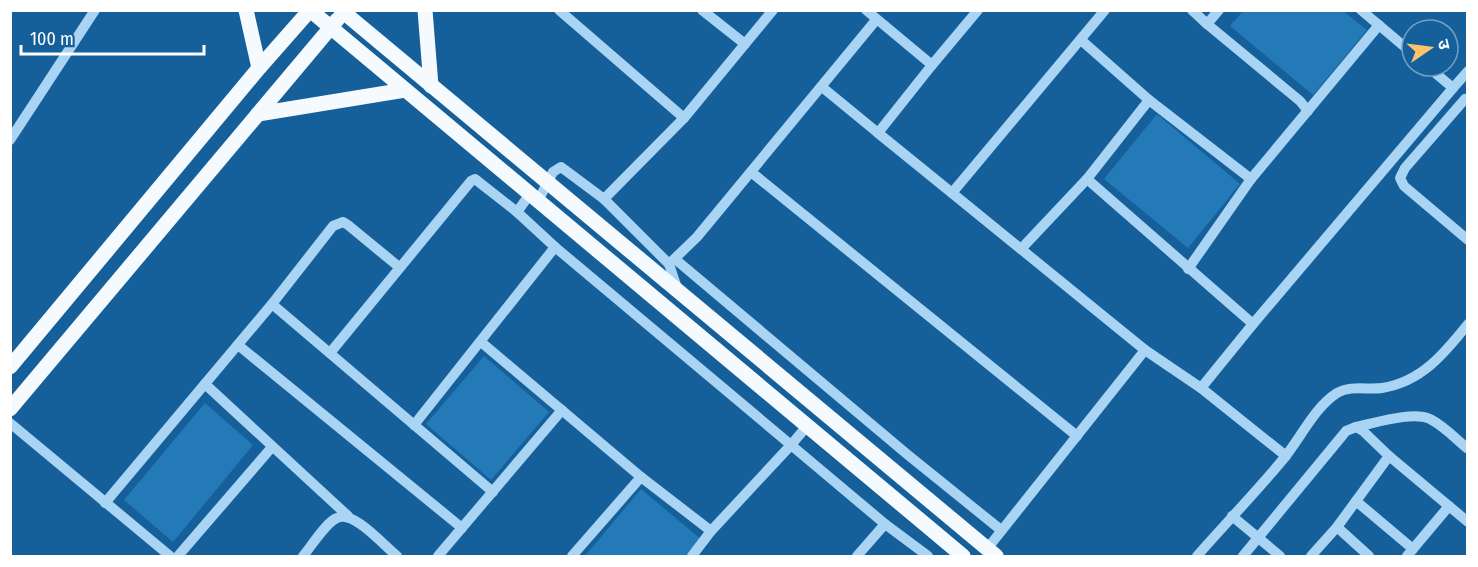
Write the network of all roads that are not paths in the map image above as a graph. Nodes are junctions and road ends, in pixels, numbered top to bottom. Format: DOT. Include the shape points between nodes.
graph roads {
  1 [pos="95,10"];
  2 [pos="246,10"];
  3 [pos="425,10"];
  4 [pos="560,10"];
  5 [pos="702,10"];
  6 [pos="773,10"];
  7 [pos="866,10"];
  8 [pos="978,10"];
  9 [pos="1105,10"];
  10 [pos="1192,10"];
  11 [pos="1219,10"];
  12 [pos="1361,10"];
  13 [pos="310,11"];
  14 [pos="343,11"];
  15 [pos="876,20"];
  16 [pos="1207,24"];
  17 [pos="1379,25"];
  18 [pos="330,28"];
  19 [pos="1081,40"];
  20 [pos="1400,43"];
  21 [pos="745,44"];
  22 [pos="932,65"];
  23 [pos="259,68"];
  24 [pos="1467,71"];
  25 [pos="1441,78"];
  26 [pos="431,86"];
  27 [pos="822,87"];
  28 [pos="1453,88"];
  29 [pos="405,90"];
  30 [pos="1149,100"];
  31 [pos="1467,101"];
  32 [pos="1308,111"];
  33 [pos="258,114"];
  34 [pos="684,118"];
  35 [pos="878,133"];
  36 [pos="10,140"];
  37 [pos="752,172"];
  38 [pos="1087,179"];
  39 [pos="1251,179"];
  40 [pos="548,182"];
  41 [pos="952,193"];
  42 [pos="534,198"];
  43 [pos="604,199"];
  44 [pos="517,212"];
  45 [pos="1467,240"];
  46 [pos="555,248"];
  47 [pos="1021,249"];
  48 [pos="672,262"];
  49 [pos="399,267"];
  50 [pos="1188,269"];
  51 [pos="678,291"];
  52 [pos="272,304"];
  53 [pos="1253,324"];
  54 [pos="1467,324"];
  55 [pos="481,342"];
  56 [pos="238,345"];
  57 [pos="1145,350"];
  58 [pos="330,353"];
  59 [pos="10,367"];
  60 [pos="205,384"];
  61 [pos="1201,388"];
  62 [pos="10,409"];
  63 [pos="562,410"];
  64 [pos="10,423"];
  65 [pos="414,425"];
  66 [pos="807,426"];
  67 [pos="1356,427"];
  68 [pos="1077,436"];
  69 [pos="791,445"];
  70 [pos="272,447"];
  71 [pos="1467,449"];
  72 [pos="1286,456"];
  73 [pos="1389,456"];
  74 [pos="641,477"];
  75 [pos="493,492"];
  76 [pos="1356,501"];
  77 [pos="105,503"];
  78 [pos="1449,506"];
  79 [pos="348,516"];
  80 [pos="1232,516"];
  81 [pos="1467,522"];
  82 [pos="885,524"];
  83 [pos="1337,527"];
  84 [pos="462,528"];
  85 [pos="1001,530"];
  86 [pos="711,531"];
  87 [pos="1259,537"];
  88 [pos="991,553"];
  89 [pos="1410,553"];
  90 [pos="170,556"];
  91 [pos="178,556"];
  92 [pos="303,556"];
  93 [pos="397,556"];
  94 [pos="438,556"];
  95 [pos="572,556"];
  96 [pos="692,556"];
  97 [pos="857,556"];
  98 [pos="928,556"];
  99 [pos="963,556"];
  100 [pos="1197,556"];
  101 [pos="1243,556"];
  102 [pos="1280,556"];
  103 [pos="1311,556"];
  104 [pos="1370,556"];
  1 -- 36 [label="street"];
  2 -- 23 [label="main road"];
  3 -- 26 [label="main road"];
  4 -- 34 [label="street"];
  5 -- 21 [label="street"];
  6 -- 21 [label="street"];
  7 -- 15 [label="street"];
  8 -- 22 [label="street"];
  9 -- 19 [label="street"];
  10 -- 16 [label="street"];
  11 -- 16 [label="street"];
  12 -- 17 [label="street"];
  13 -- 18 [label="main road"];
  13 -- 23 [label="main road"];
  14 -- 18 [label="main road"];
  14 -- 26 [label="main road"];
  15 -- 22 [label="street"];
  15 -- 27 [label="street"];
  16 -- 32 [label="street"];
  17 -- 20 [label="street"];
  17 -- 32 [label="street"];
  18 -- 29 [label="main road"];
  18 -- 33 [label="main road"];
  19 -- 30 [label="street"];
  19 -- 41 [label="street"];
  21 -- 34 [label="street"];
  22 -- 35 [label="street"];
  23 -- 59 [label="main road"];
  24 -- 28 [label="street"];
  25 -- 28 [label="street"];
  26 -- 40 [label="main road"];
  27 -- 35 [label="street"];
  27 -- 37 [label="street"];
  28 -- 53 [label="street"];
  29 -- 33 [label="main road"];
  29 -- 42 [label="main road"];
  30 -- 38 [label="street"];
  30 -- 39 [label="street"];
  31 -- 45 [label="street" via="1400,178 1404,186"];
  32 -- 39 [label="street"];
  33 -- 62 [label="main road"];
  34 -- 43 [label="street"];
  35 -- 41 [label="street"];
  37 -- 48 [label="street"];
  37 -- 68 [label="street"];
  38 -- 47 [label="street"];
  38 -- 50 [label="street"];
  39 -- 50 [label="street"];
  40 -- 42 [label="street"];
  40 -- 43 [label="street" via="556,168 561,167"];
  40 -- 51 [label="main road"];
  41 -- 47 [label="street"];
  42 -- 44 [label="street"];
  42 -- 66 [label="main road"];
  43 -- 48 [label="street"];
  44 -- 46 [label="street"];
  44 -- 49 [label="street" via="482,183 471,181"];
  46 -- 55 [label="street"];
  46 -- 69 [label="street"];
  47 -- 57 [label="street"];
  48 -- 51 [label="street"];
  48 -- 85 [label="street"];
  49 -- 52 [label="street" via="348,225 337,223"];
  49 -- 58 [label="street"];
  50 -- 53 [label="street"];
  51 -- 88 [label="main road"];
  52 -- 56 [label="street"];
  52 -- 58 [label="street"];
  53 -- 61 [label="street"];
  54 -- 72 [label="street" via="1429,367 1407,382 1380,388 1349,388 1336,394"];
  55 -- 63 [label="street"];
  55 -- 65 [label="street"];
  56 -- 60 [label="street"];
  56 -- 84 [label="street"];
  57 -- 61 [label="street"];
  57 -- 68 [label="street"];
  58 -- 65 [label="street"];
  60 -- 70 [label="street"];
  60 -- 77 [label="street"];
  61 -- 72 [label="street"];
  63 -- 74 [label="street"];
  63 -- 75 [label="street"];
  64 -- 77 [label="street"];
  65 -- 75 [label="street"];
  66 -- 69 [label="street"];
  66 -- 99 [label="main road"];
  67 -- 71 [label="street" via="1421,416 1439,424"];
  67 -- 73 [label="street"];
  67 -- 87 [label="street" via="1342,436"];
  68 -- 85 [label="street"];
  69 -- 82 [label="street"];
  69 -- 86 [label="street"];
  70 -- 79 [label="street"];
  70 -- 91 [label="street"];
  72 -- 80 [label="street"];
  73 -- 76 [label="street"];
  73 -- 78 [label="street"];
  74 -- 86 [label="street"];
  74 -- 95 [label="street"];
  75 -- 84 [label="street"];
  76 -- 83 [label="street"];
  76 -- 89 [label="street"];
  77 -- 90 [label="street"];
  78 -- 81 [label="street"];
  78 -- 89 [label="street"];
  79 -- 92 [label="street" via="330,524"];
  79 -- 93 [label="street"];
  80 -- 87 [label="street"];
  80 -- 100 [label="street"];
  82 -- 97 [label="street"];
  82 -- 98 [label="street"];
  83 -- 103 [label="street"];
  83 -- 104 [label="street"];
  84 -- 94 [label="street"];
  85 -- 88 [label="street"];
  86 -- 96 [label="street"];
  87 -- 101 [label="street"];
  87 -- 102 [label="street"];
}
